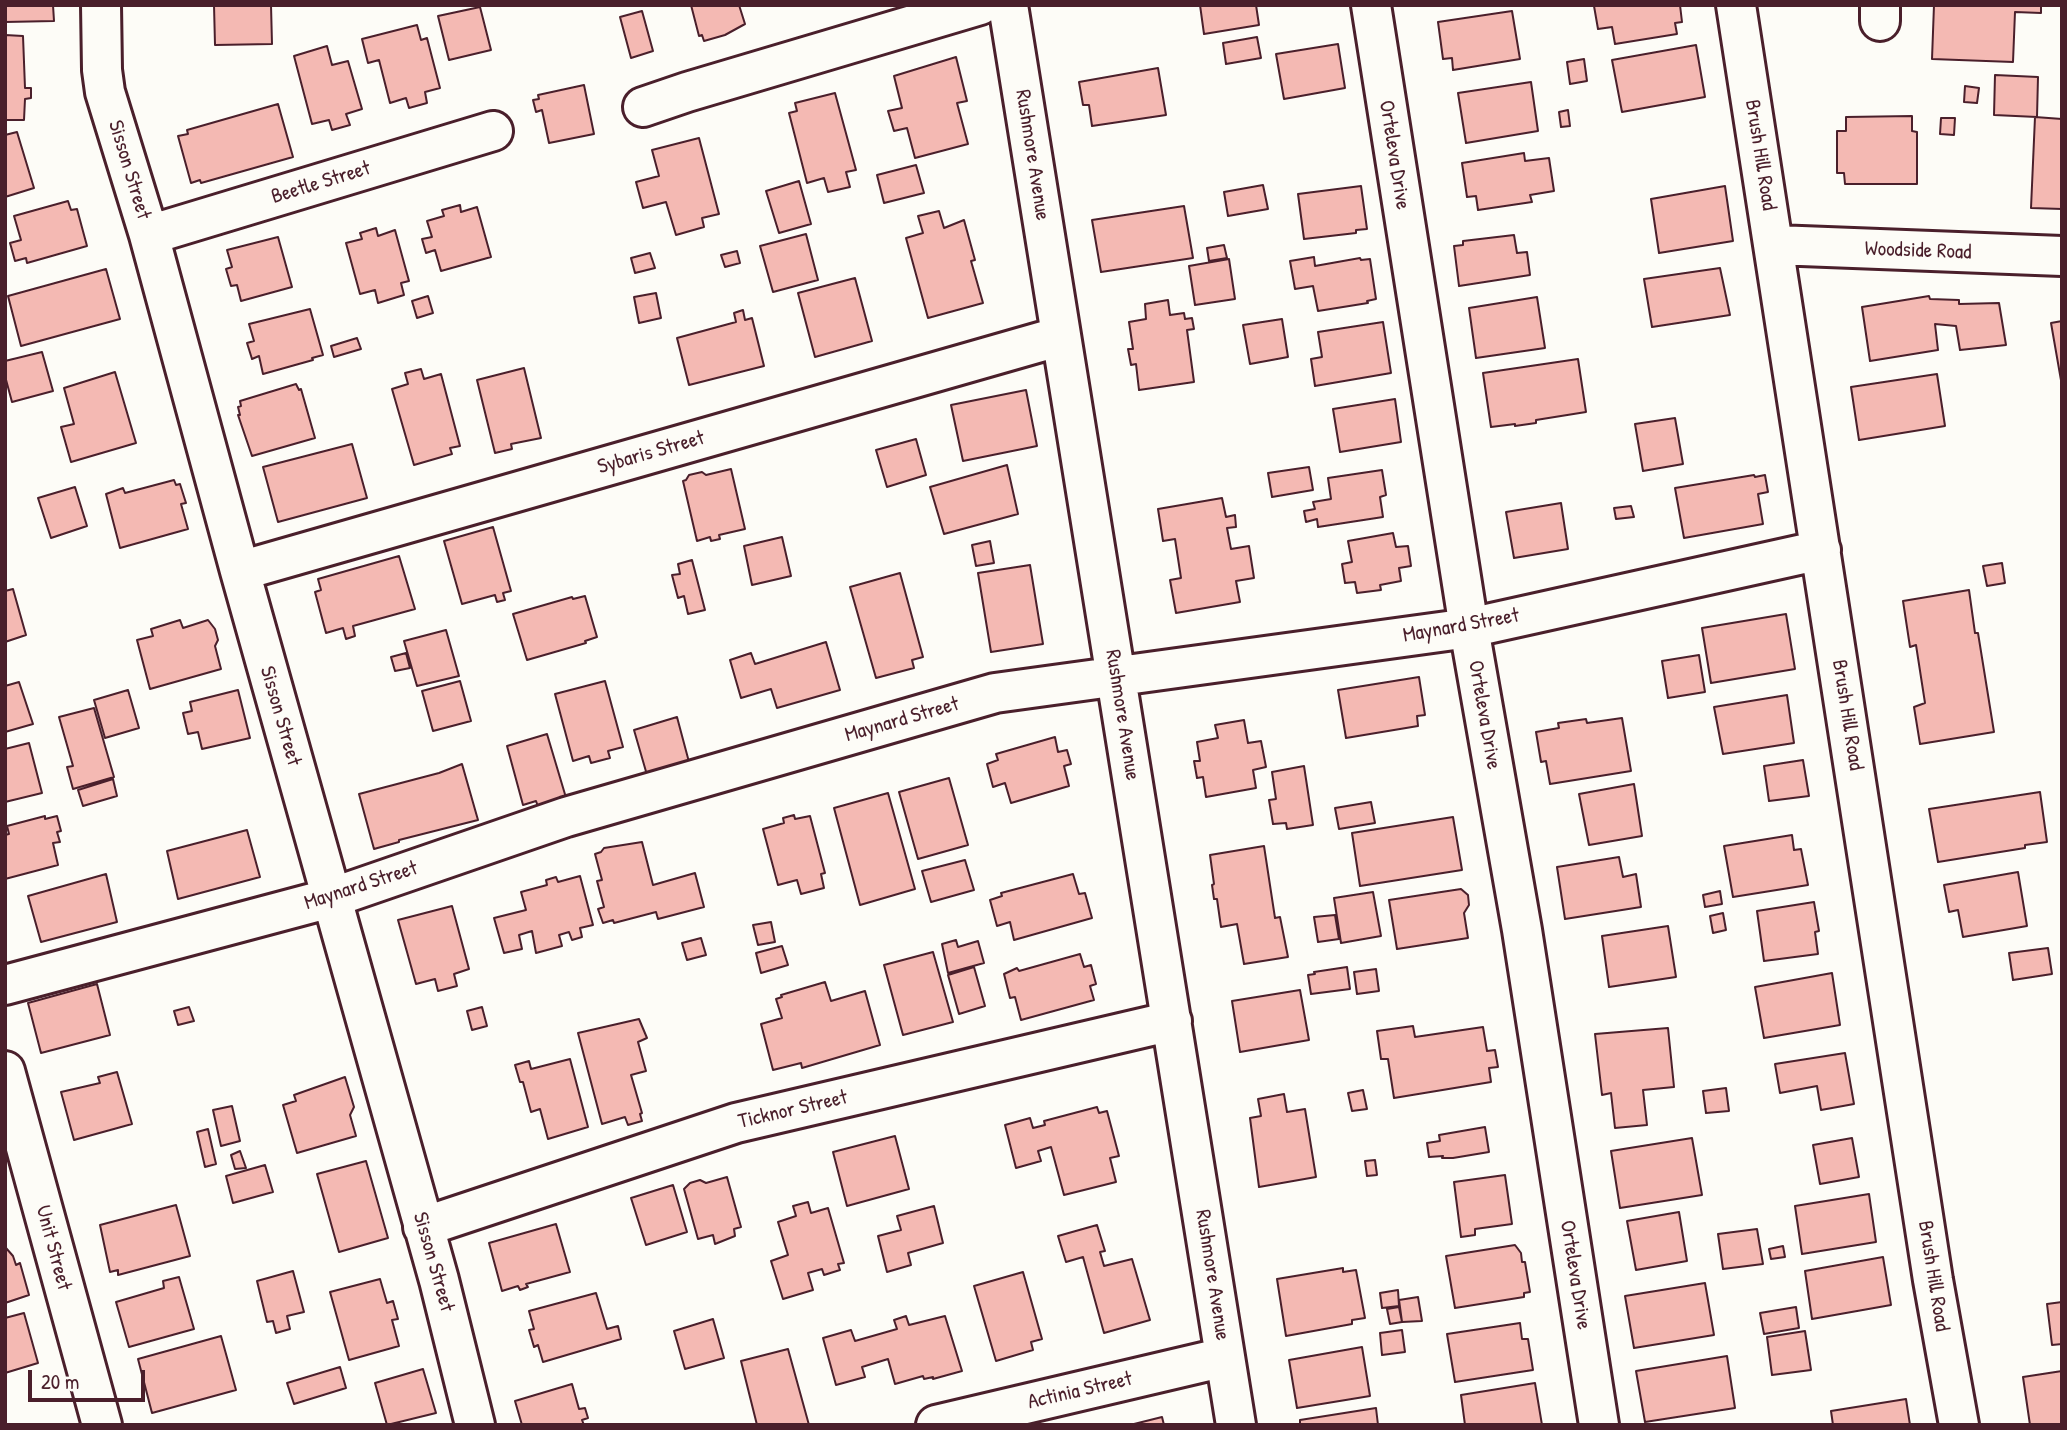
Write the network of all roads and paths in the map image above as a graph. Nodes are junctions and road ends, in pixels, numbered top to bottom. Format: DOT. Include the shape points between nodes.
graph roads {
  1 [pos="101,5"];
  2 [pos="980,5"];
  3 [pos="1008,5"];
  4 [pos="1371,5"];
  5 [pos="1736,5"];
  6 [pos="643,107"];
  7 [pos="493,131"];
  8 [pos="149,235"];
  9 [pos="1774,245"];
  10 [pos="2062,256"];
  11 [pos="1061,336"];
  12 [pos="1821,550"];
  13 [pos="240,570"];
  14 [pos="1469,628"];
  15 [pos="1115,677"];
  16 [pos="331,898"];
  17 [pos="5,985"];
  18 [pos="1171,1021"];
  19 [pos="5,1071"];
  20 [pos="423,1227"];
  21 [pos="1225,1357"];
  22 [pos="102,1425"];
  23 [pos="475,1425"];
  24 [pos="936,1425"];
  25 [pos="1236,1425"];
  26 [pos="1599,1425"];
  27 [pos="1959,1425"];
  1 -- 8 [label="street, Sisson Street" via="106,92"];
  2 -- 6 [label="street"];
  3 -- 11 [label="street, Rushmore Avenue"];
  4 -- 14 [label="street, Orteleva Drive"];
  5 -- 9 [label="street, Brush Hill Road"];
  7 -- 8 [label="street, Beetle Street"];
  8 -- 13 [label="street, Sisson Street"];
  9 -- 10 [label="street, Woodside Road"];
  9 -- 12 [label="street, Brush Hill Road"];
  11 -- 13 [label="street, Sybaris Street"];
  11 -- 15 [label="street, Rushmore Avenue"];
  12 -- 14 [label="street, Maynard Street"];
  12 -- 27 [label="street, Brush Hill Road"];
  13 -- 16 [label="street, Sisson Street"];
  14 -- 15 [label="street, Maynard Street"];
  14 -- 26 [label="street, Orteleva Drive"];
  15 -- 16 [label="street, Maynard Street" via="995,693 566,817"];
  15 -- 18 [label="street, Rushmore Avenue"];
  16 -- 17 [label="street, Maynard Street"];
  16 -- 20 [label="street, Sisson Street"];
  18 -- 20 [label="street, Ticknor Street" via="736,1123"];
  18 -- 21 [label="street, Rushmore Avenue"];
  19 -- 22 [label="street, Unit Street"];
  20 -- 23 [label="street, Sisson Street"];
  21 -- 24 [label="street, Actinia Street"];
  21 -- 25 [label="street, Rushmore Avenue"];
}
